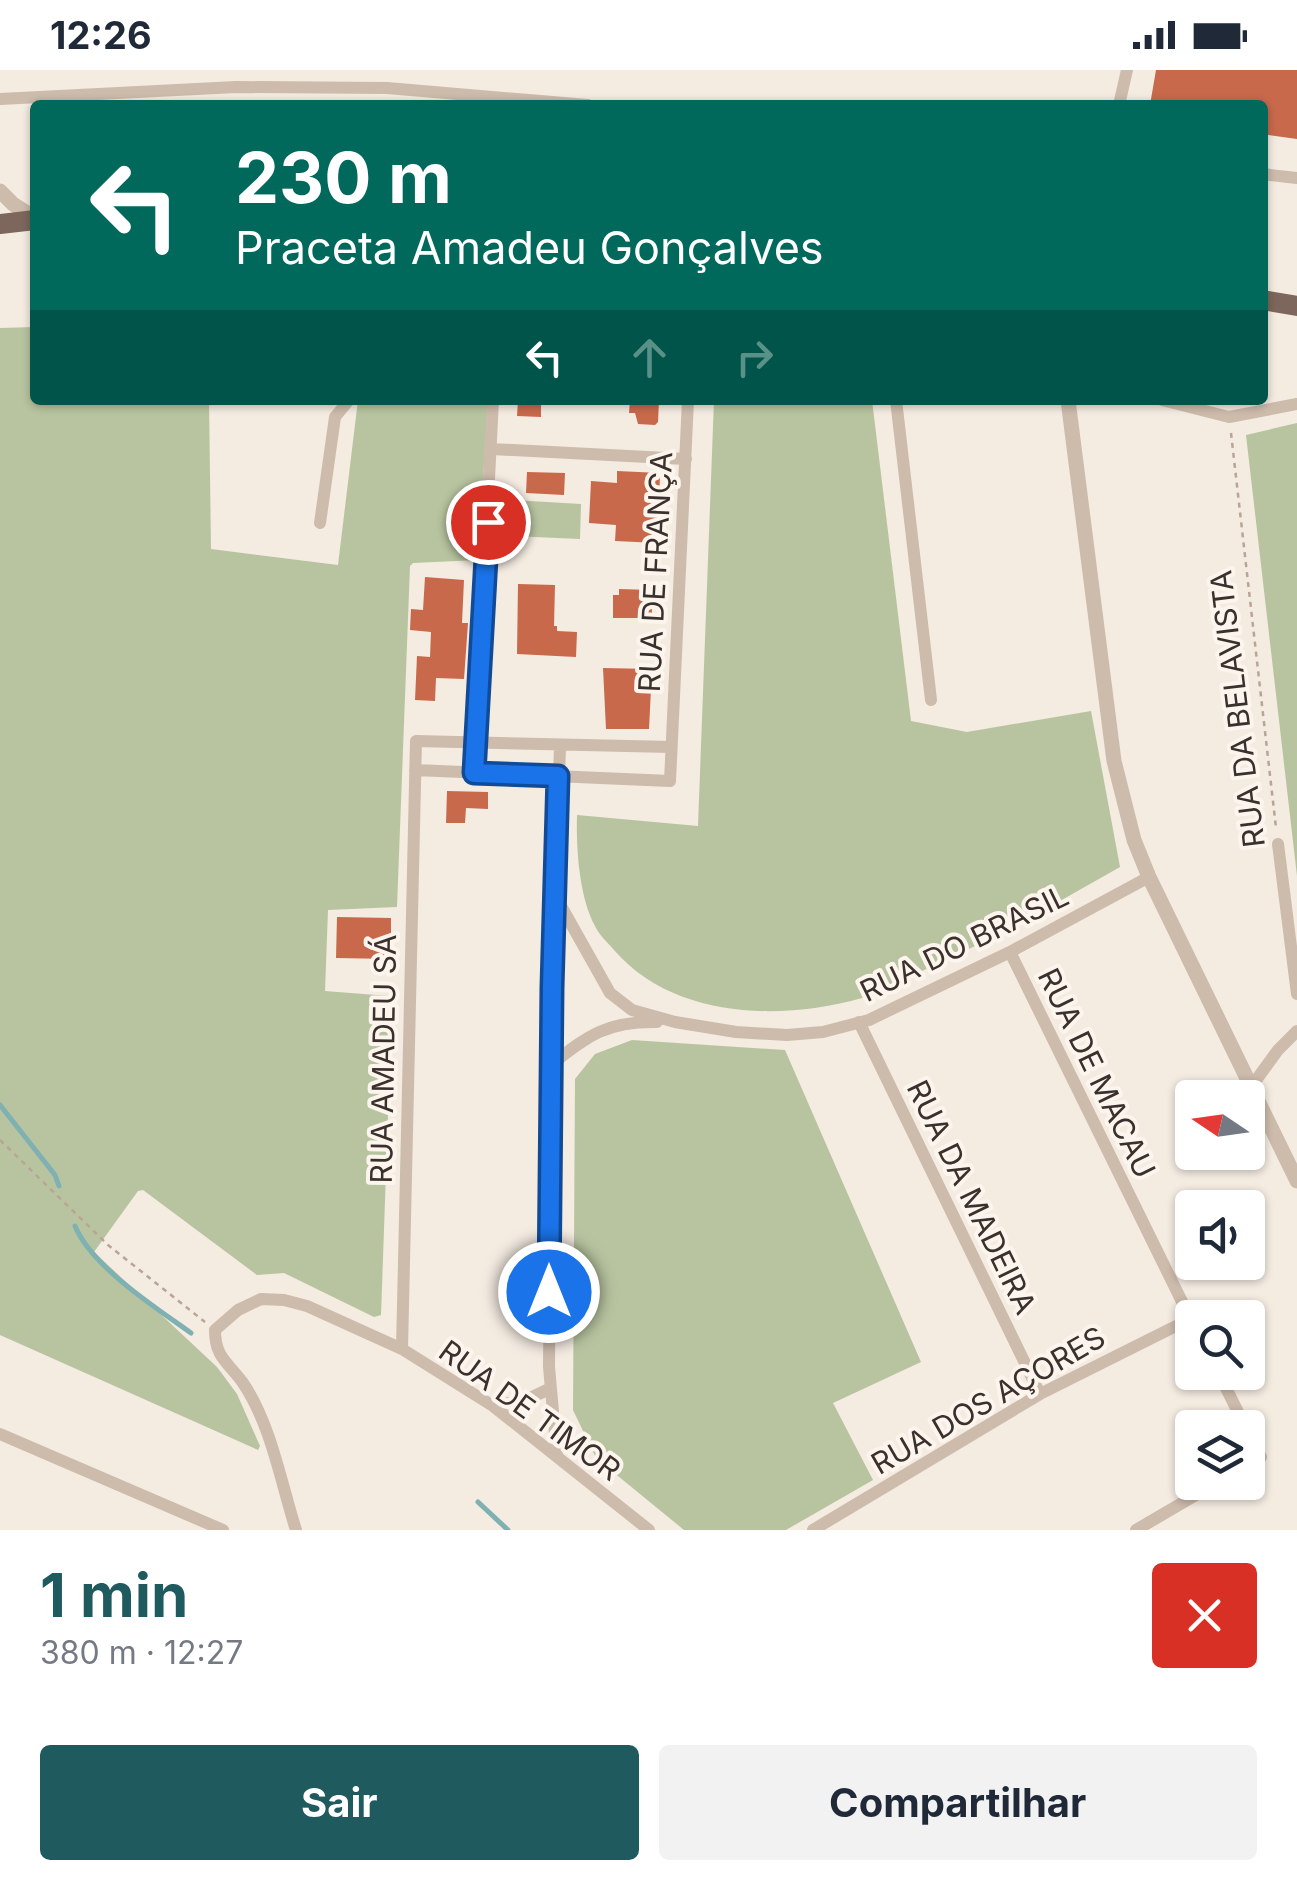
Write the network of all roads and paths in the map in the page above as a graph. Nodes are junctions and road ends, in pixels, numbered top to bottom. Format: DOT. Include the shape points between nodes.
graph roads {
  1 [pos="1127,70"];
  2 [pos="0,99"];
  3 [pos="523,100"];
  4 [pos="1119,100"];
  5 [pos="1268,175"];
  6 [pos="1297,178"];
  7 [pos="0,191"];
  8 [pos="30,216"];
  9 [pos="30,220"];
  10 [pos="0,224"];
  11 [pos="1268,301"];
  12 [pos="1297,306"];
  13 [pos="1297,404"];
  14 [pos="345,405"];
  15 [pos="494,405"];
  16 [pos="688,405"];
  17 [pos="897,405"];
  18 [pos="1069,405"];
  19 [pos="1182,405"];
  20 [pos="1229,417"];
  21 [pos="492,449"];
  22 [pos="686,459"];
  23 [pos="320,524"];
  24 [pos="931,700"];
  25 [pos="475,743"];
  26 [pos="560,747"];
  27 [pos="671,748"];
  28 [pos="415,770"];
  29 [pos="474,773"];
  30 [pos="558,776"];
  31 [pos="1278,844"];
  32 [pos="1150,877"];
  33 [pos="554,895"];
  34 [pos="1010,952"];
  35 [pos="1297,994"];
  36 [pos="675,1022"];
  37 [pos="859,1022"];
  38 [pos="1297,1030"];
  39 [pos="551,1065"];
  40 [pos="1249,1080"];
  41 [pos="1257,1080"];
  42 [pos="1265,1114"];
  43 [pos="0,1140"];
  44 [pos="1297,1181"];
  45 [pos="1181,1300"];
  46 [pos="1175,1329"];
  47 [pos="215,1330"];
  48 [pos="402,1349"];
  49 [pos="550,1389"];
  50 [pos="1040,1394"];
  51 [pos="493,1406"];
  52 [pos="0,1434"];
  53 [pos="557,1456"];
  54 [pos="1187,1500"];
  55 [pos="224,1530"];
  56 [pos="296,1530"];
  57 [pos="649,1530"];
  58 [pos="813,1530"];
  59 [pos="1136,1530"];
  1 -- 4 [label="street"];
  2 -- 3 [label="street" via="236,87"];
  5 -- 6 [label="street"];
  7 -- 8 [label="street"];
  9 -- 10 [label="main road"];
  11 -- 12 [label="main road"];
  13 -- 20 [label="street"];
  14 -- 23 [label="street" via="335,417"];
  15 -- 21 [label="street"];
  16 -- 22 [label="street, RUA DE FRANÇA"];
  17 -- 24 [label="street"];
  18 -- 32 [label="street" via="1114,761"];
  19 -- 20 [label="street"];
  20 -- 31 [label="path, RUA DA BELAVISTA"];
  21 -- 22 [label="street"];
  21 -- 25 [label="street"];
  22 -- 27 [label="street, RUA DE FRANÇA"];
  25 -- 26 [label="street"];
  25 -- 28 [label="street" via="416,741"];
  25 -- 29 [label="street"];
  26 -- 27 [label="street"];
  26 -- 30 [label="street"];
  27 -- 30 [label="street" via="670,780"];
  28 -- 29 [label="street"];
  28 -- 48 [label="street, RUA AMADEU SÁ"];
  29 -- 30 [label="street"];
  30 -- 33 [label="street"];
  31 -- 35 [label="street, RUA DA BELAVISTA"];
  32 -- 34 [label="street, RUA DO BRASIL"];
  32 -- 40 [label="street"];
  33 -- 36 [label="street, RUA DO BRASIL" via="610,993 632,1010"];
  33 -- 39 [label="street"];
  34 -- 37 [label="street, RUA DO BRASIL"];
  34 -- 45 [label="street, RUA DE MACAU"];
  36 -- 37 [label="street, RUA DO BRASIL" via="787,1035"];
  36 -- 39 [label="street, RUA DO BRASIL" via="601,1029"];
  37 -- 50 [label="street, RUA DA MADEIRA"];
  38 -- 41 [label="street"];
  39 -- 49 [label="street"];
  42 -- 44 [label="street"];
  43 -- 47 [label="path" via="108,1246"];
  46 -- 50 [label="street, RUA DOS AÇORES"];
  47 -- 48 [label="street, RUA DE TIMOR" via="261,1299 284,1300"];
  47 -- 56 [label="street" via="215,1348 244,1384 264,1428"];
  48 -- 51 [label="street, RUA DE TIMOR"];
  49 -- 51 [label="street"];
  49 -- 53 [label="street"];
  50 -- 58 [label="street, RUA DOS AÇORES"];
  51 -- 53 [label="street, RUA DE TIMOR"];
  52 -- 55 [label="street"];
  53 -- 57 [label="street, RUA DE TIMOR"];
  54 -- 59 [label="street"];
}
